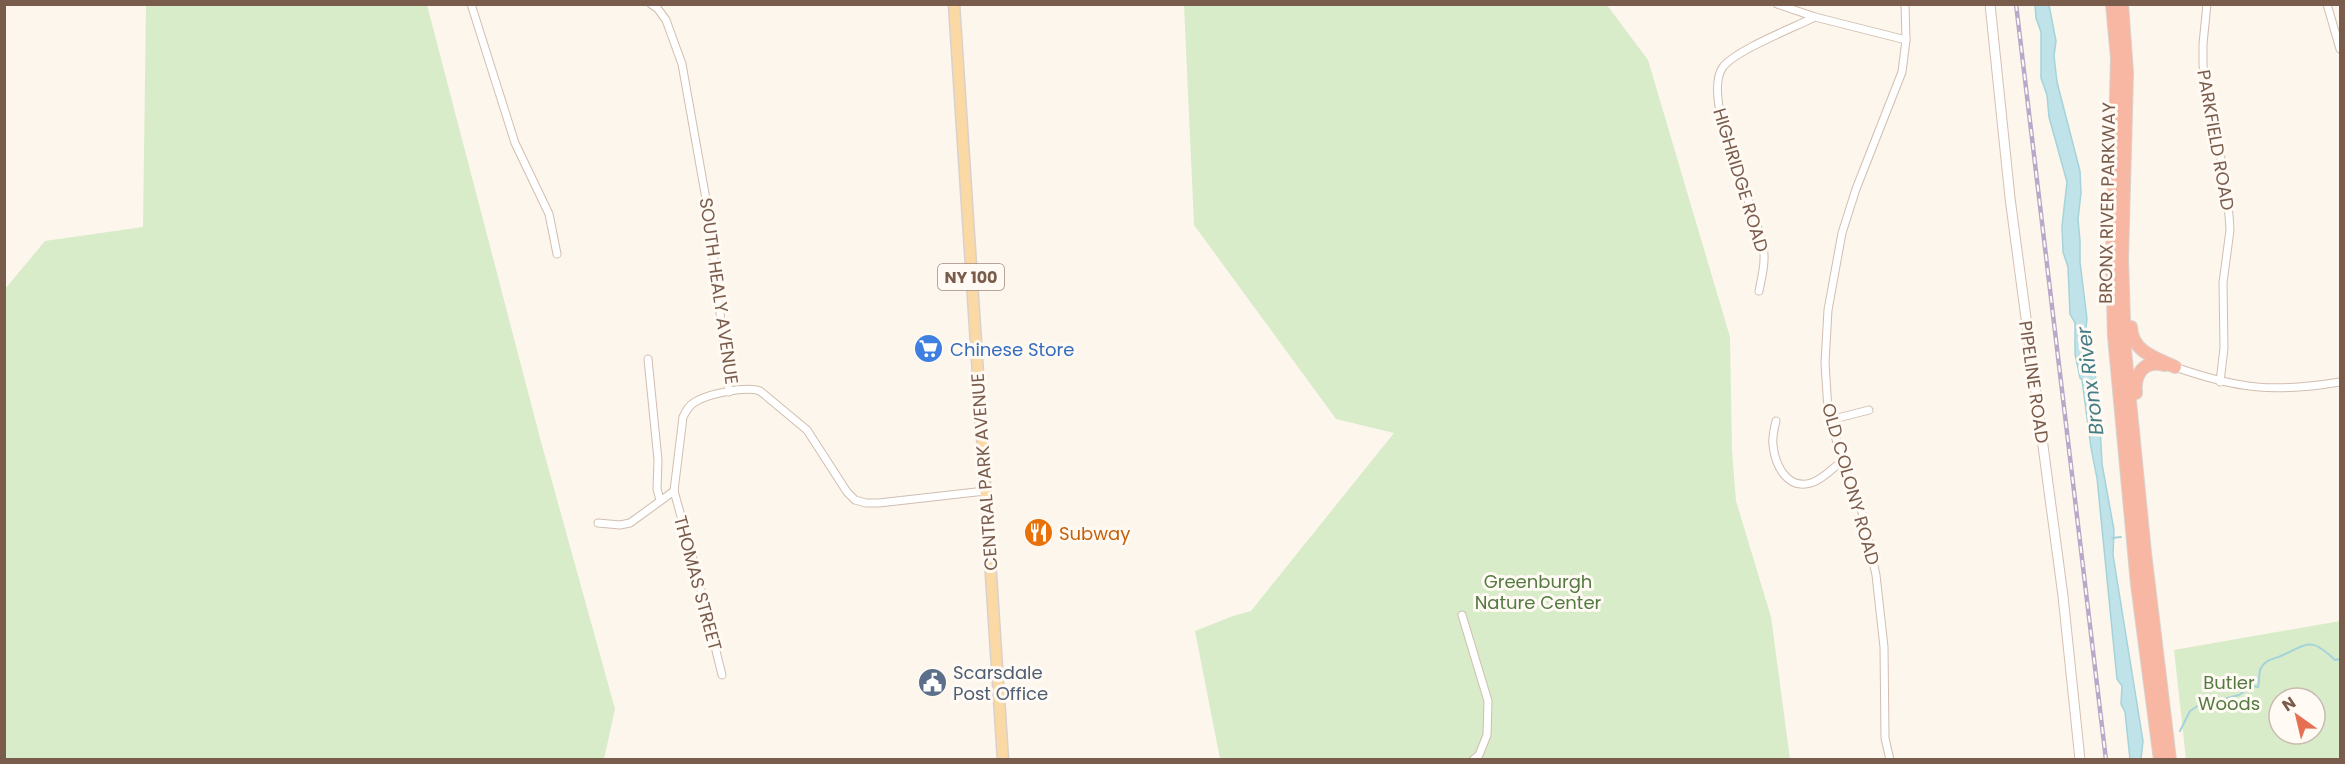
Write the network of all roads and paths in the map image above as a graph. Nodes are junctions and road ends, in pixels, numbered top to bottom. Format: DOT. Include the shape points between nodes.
graph roads {
  1 [pos="471,4"];
  2 [pos="651,4"];
  3 [pos="954,4"];
  4 [pos="1777,4"];
  5 [pos="1905,4"];
  6 [pos="1990,4"];
  7 [pos="2112,4"];
  8 [pos="2122,4"];
  9 [pos="2207,4"];
  10 [pos="2327,4"];
  11 [pos="1815,17"];
  12 [pos="1906,40"];
  13 [pos="2340,49"];
  14 [pos="2124,196"];
  15 [pos="556,254"];
  16 [pos="1759,291"];
  17 [pos="648,358"];
  18 [pos="2175,367"];
  19 [pos="2220,382"];
  20 [pos="2340,382"];
  21 [pos="729,392"];
  22 [pos="1869,410"];
  23 [pos="1830,420"];
  24 [pos="1776,422"];
  25 [pos="2135,457"];
  26 [pos="1842,462"];
  27 [pos="674,491"];
  28 [pos="985,491"];
  29 [pos="660,500"];
  30 [pos="598,523"];
  31 [pos="1462,615"];
  32 [pos="722,675"];
  33 [pos="1888,758"];
  34 [pos="1003,759"];
  35 [pos="1473,759"];
  36 [pos="2080,759"];
  37 [pos="2160,759"];
  38 [pos="2170,759"];
  1 -- 15 [label="street" via="515,143 549,214"];
  2 -- 21 [label="street, SOUTH HEALY AVENUE" via="666,20 682,64 709,216"];
  3 -- 28 [label="main road, CENTRAL PARK AVENUE / NY 100"];
  4 -- 11 [label="street"];
  5 -- 12 [label="street, OLD COLONY ROAD"];
  6 -- 36 [label="street, PIPELINE ROAD" via="2010,198 2065,608"];
  7 -- 37 [label="highway, BRONX RIVER PARKWAY" via="2117,72 2112,258 2115,352 2137,584"];
  8 -- 14 [label="highway, BRONX RIVER PARKWAY" via="2127,73"];
  9 -- 19 [label="street, PARKFIELD ROAD" via="2203,66 2226,181 2230,230 2223,283"];
  10 -- 13 [label="street"];
  11 -- 12 [label="street"];
  11 -- 16 [label="street, HIGHRIDGE ROAD" via="1734,58 1723,68 1716,85 1725,131 1763,247"];
  12 -- 23 [label="street, OLD COLONY ROAD" via="1902,72 1856,189 1837,255 1826,338 1825,382"];
  14 -- 18 [label="highway" via="2132,338 2142,351"];
  14 -- 25 [label="highway, BRONX RIVER PARKWAY" via="2124,320"];
  17 -- 29 [label="street"];
  18 -- 19 [label="street"];
  18 -- 25 [label="highway" via="2153,363 2138,373"];
  19 -- 20 [label="street" via="2274,390"];
  21 -- 27 [label="street, THOMAS STREET" via="696,401 685,412"];
  21 -- 28 [label="street, SOUTH HEALY AVENUE" via="760,391 803,425 847,492 860,502"];
  22 -- 23 [label="street"];
  23 -- 26 [label="street, OLD COLONY ROAD"];
  24 -- 26 [label="street" via="1773,445 1788,480 1811,483"];
  25 -- 38 [label="highway, BRONX RIVER PARKWAY"];
  26 -- 33 [label="street, OLD COLONY ROAD" via="1862,512 1876,575 1884,647"];
  27 -- 29 [label="street, THOMAS STREET"];
  27 -- 32 [label="street, THOMAS STREET"];
  28 -- 34 [label="main road, CENTRAL PARK AVENUE / NY 100"];
  29 -- 30 [label="street, THOMAS STREET" via="630,523"];
  31 -- 35 [label="street" via="1488,701 1487,735 1479,755"];
}
